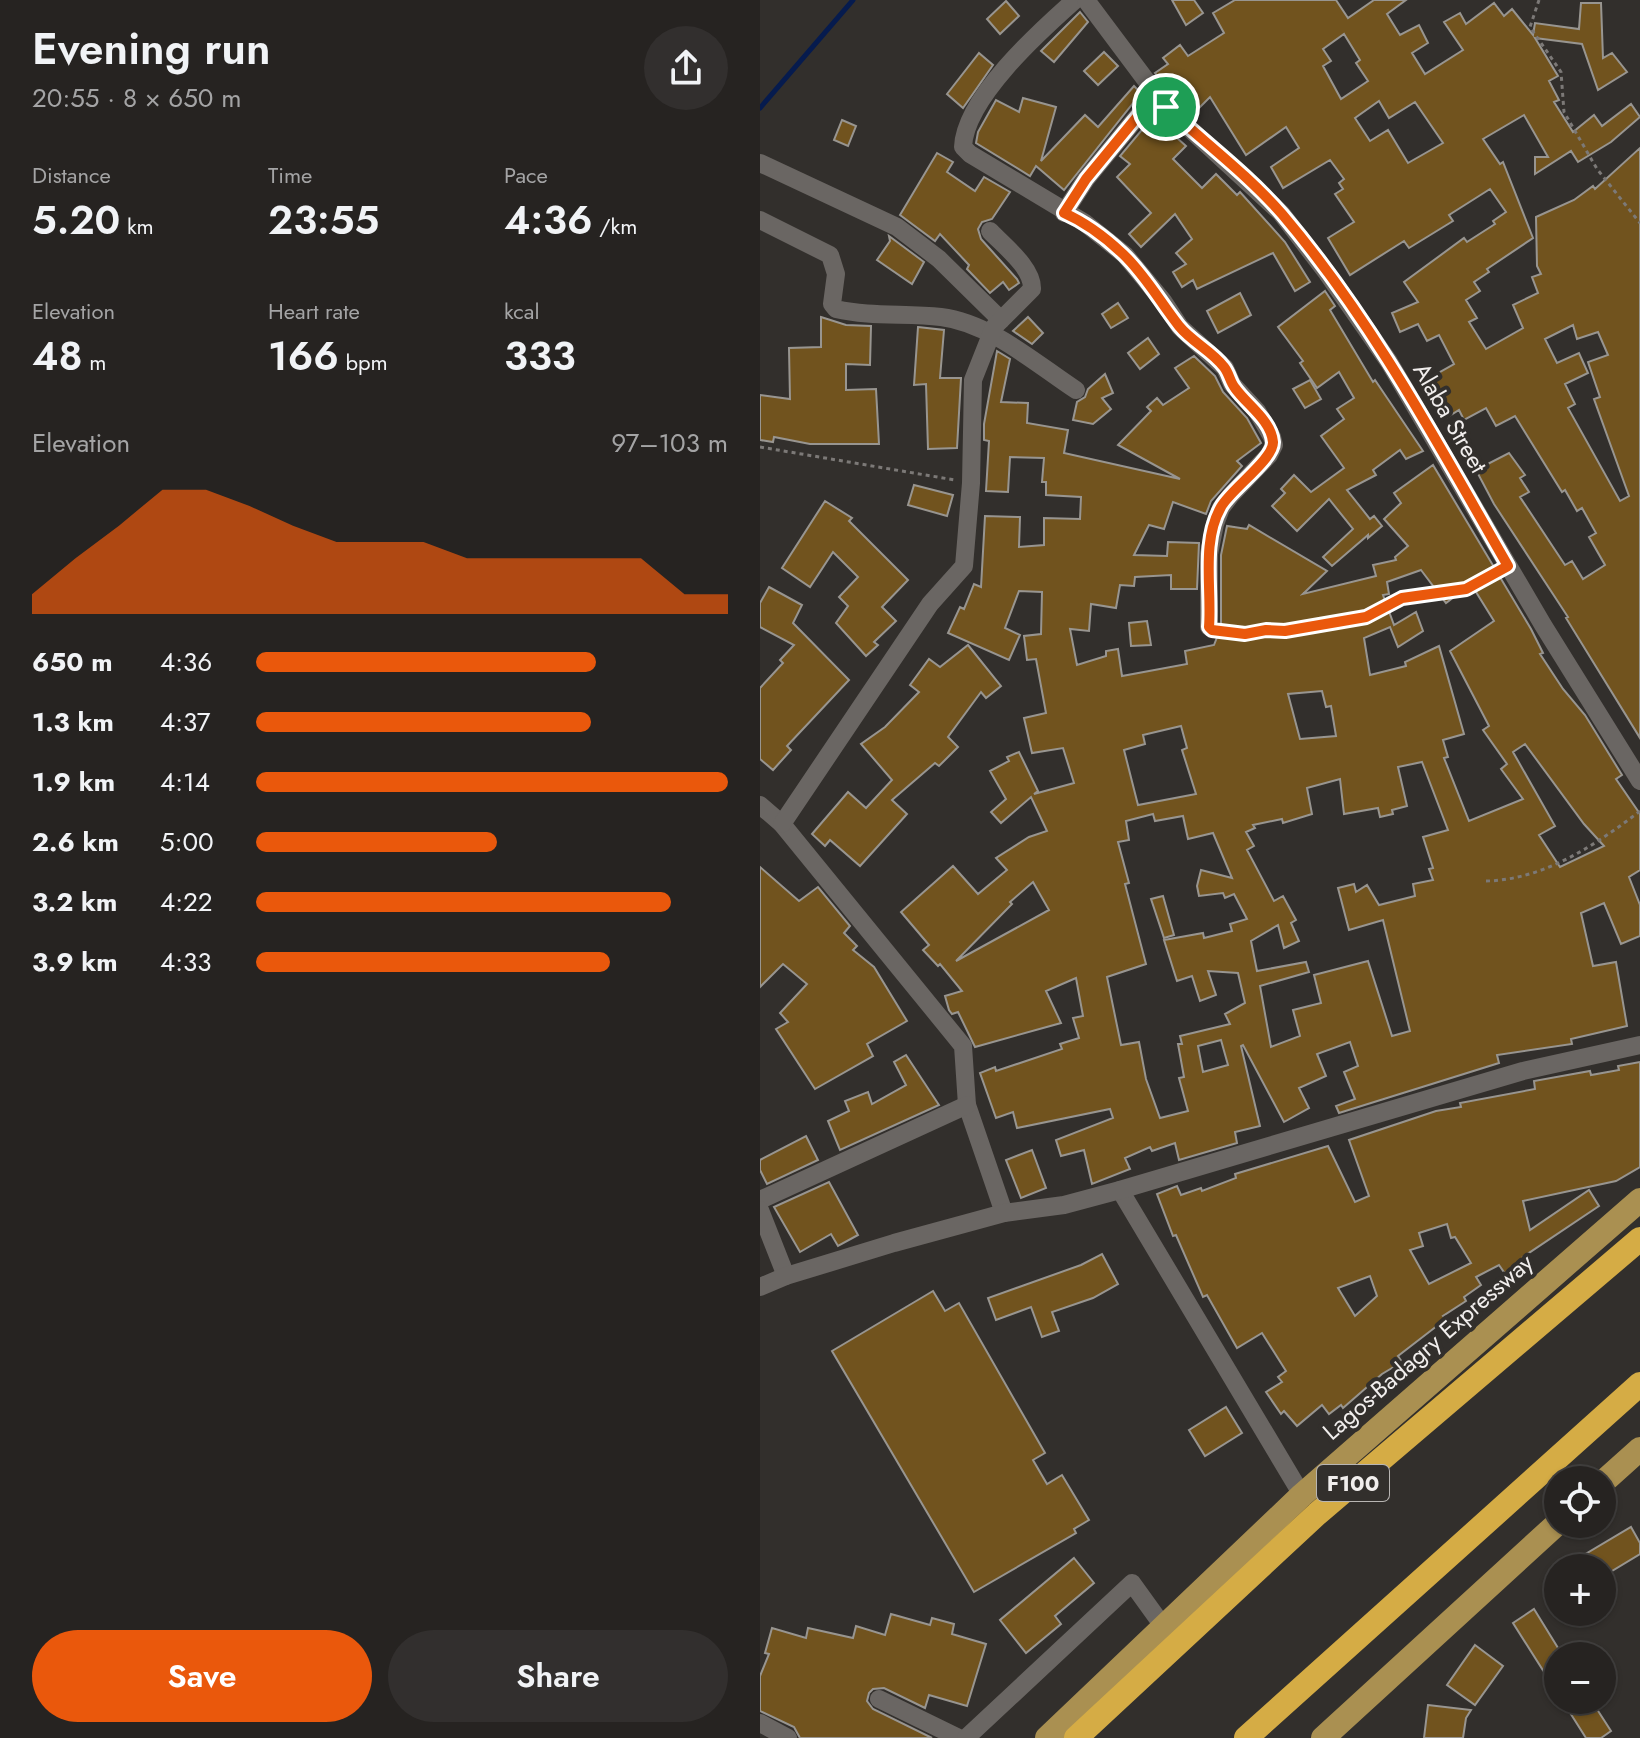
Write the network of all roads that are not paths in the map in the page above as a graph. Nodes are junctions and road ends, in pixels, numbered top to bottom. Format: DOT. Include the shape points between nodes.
graph roads {
  1 [pos="1075,0"];
  2 [pos="1086,0"];
  3 [pos="1156,94"];
  4 [pos="760,163"];
  5 [pos="1064,213"];
  6 [pos="760,220"];
  7 [pos="990,231"];
  8 [pos="996,327"];
  9 [pos="1076,390"];
  10 [pos="1209,627"];
  11 [pos="1640,781"];
  12 [pos="760,805"];
  13 [pos="782,824"];
  14 [pos="1640,1045"];
  15 [pos="967,1105"];
  16 [pos="1120,1190"];
  17 [pos="760,1200"];
  18 [pos="1640,1200"];
  19 [pos="760,1210"];
  20 [pos="1004,1213"];
  21 [pos="1640,1239"];
  22 [pos="786,1276"];
  23 [pos="760,1287"];
  24 [pos="1640,1384"];
  25 [pos="1640,1449"];
  26 [pos="1616,1470"];
  27 [pos="1302,1495"];
  28 [pos="1544,1536"];
  29 [pos="1163,1626"];
  30 [pos="879,1699"];
  31 [pos="760,1723"];
  32 [pos="788,1738"];
  33 [pos="959,1738"];
  34 [pos="966,1738"];
  35 [pos="1047,1738"];
  36 [pos="1076,1738"];
  37 [pos="1246,1738"];
  38 [pos="1323,1738"];
  1 -- 5 [label="street" via="1010,62 973,117 963,147"];
  2 -- 3 [label="street, Alaba Street"];
  3 -- 5 [label="street"];
  3 -- 11 [label="street, Alaba Street" via="1281,213 1327,273 1389,362"];
  4 -- 8 [label="street" via="897,227 939,259"];
  5 -- 10 [label="street" via="1102,235 1142,273 1180,327 1225,368 1272,437 1269,455 1226,501 1215,524 1209,554"];
  6 -- 8 [label="street" via="830,255 836,309 943,317"];
  7 -- 8 [label="street" via="1032,281 1026,297"];
  8 -- 9 [label="street"];
  8 -- 13 [label="street" via="973,380 964,566 930,604"];
  12 -- 13 [label="street"];
  13 -- 15 [label="street" via="963,1046"];
  14 -- 16 [label="street" via="1523,1071"];
  15 -- 17 [label="street"];
  15 -- 20 [label="street"];
  16 -- 20 [label="street"];
  16 -- 27 [label="street"];
  18 -- 27 [label="main road, Lagos-Badagry Expressway"];
  19 -- 22 [label="street"];
  20 -- 22 [label="street"];
  21 -- 36 [label="highway, F100" via="1317,1514"];
  22 -- 23 [label="street"];
  24 -- 37 [label="highway"];
  25 -- 26 [label="main road"];
  27 -- 29 [label="main road, Lagos-Badagry Expressway"];
  28 -- 38 [label="main road"];
  29 -- 34 [label="street" via="1132,1583"];
  29 -- 35 [label="main road, Lagos-Badagry Expressway"];
  30 -- 33 [label="street"];
  31 -- 32 [label="street"];
}
